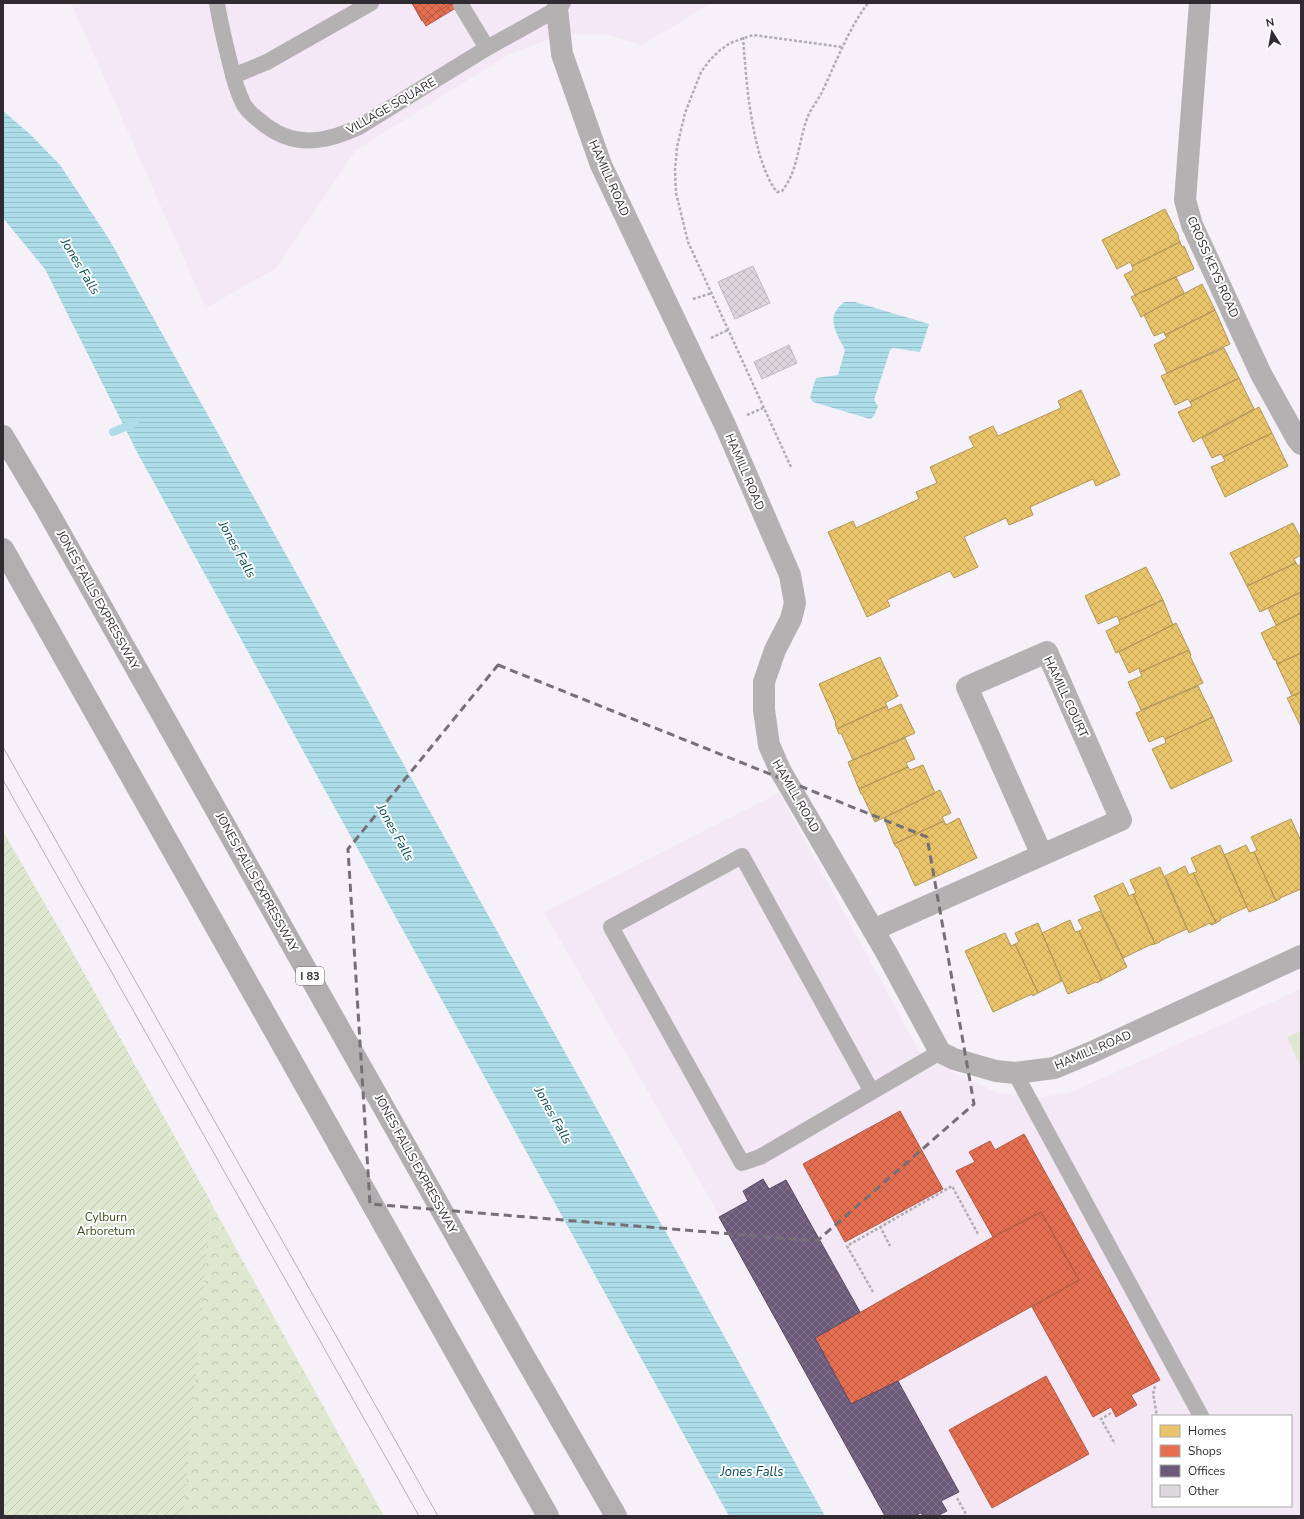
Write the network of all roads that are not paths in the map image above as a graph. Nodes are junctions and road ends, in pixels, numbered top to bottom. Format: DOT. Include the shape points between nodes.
graph roads {
  1 [pos="217,3"];
  2 [pos="371,3"];
  3 [pos="1200,3"];
  4 [pos="461,5"];
  5 [pos="560,6"];
  6 [pos="487,48"];
  7 [pos="234,76"];
  8 [pos="3,436"];
  9 [pos="1301,444"];
  10 [pos="3,548"];
  11 [pos="1042,856"];
  12 [pos="873,930"];
  13 [pos="1301,956"];
  14 [pos="940,1052"];
  15 [pos="1015,1073"];
  16 [pos="872,1092"];
  17 [pos="1200,1415"];
  18 [pos="548,1516"];
  19 [pos="616,1516"];
  1 -- 7 [label="lane, VILLAGE SQUARE"];
  2 -- 7 [label="lane" via="268,62"];
  3 -- 9 [label="street, CROSS KEYS ROAD" via="1185,200 1192,225 1261,374"];
  4 -- 6 [label="lane"];
  5 -- 6 [label="lane, VILLAGE SQUARE"];
  5 -- 12 [label="street, HAMILL ROAD" via="562,54 601,165 725,425 790,575 795,603 791,619 775,650 764,682 764,710 769,746 780,770"];
  6 -- 7 [label="lane, VILLAGE SQUARE" via="360,126 338,136 318,141 299,140 267,127 243,104"];
  8 -- 19 [label="highway, JONES FALLS EXPRESSWAY / I 83"];
  10 -- 18 [label="highway"];
  11 -- 11 [label="street, HAMILL COURT" via="1122,820 1047,652 967,687"];
  11 -- 12 [label="street"];
  12 -- 14 [label="street, HAMILL ROAD"];
  13 -- 15 [label="street, HAMILL ROAD" via="1054,1068"];
  14 -- 15 [label="street, HAMILL ROAD" via="973,1065"];
  14 -- 16 [label="lane"];
  15 -- 17 [label="lane"];
  16 -- 16 [label="lane" via="742,856 611,927 742,1163 760,1157"];
}
